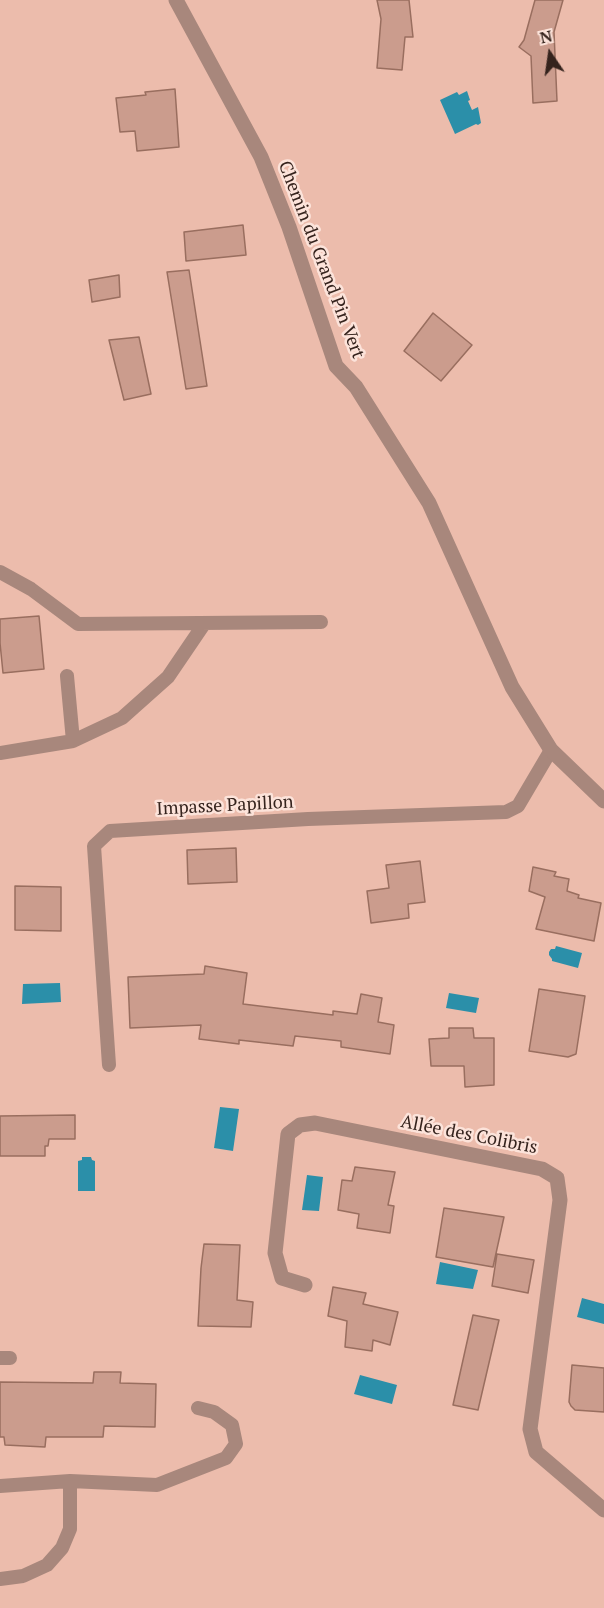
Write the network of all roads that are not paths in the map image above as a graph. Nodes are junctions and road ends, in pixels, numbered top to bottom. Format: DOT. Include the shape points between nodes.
graph roads {
  1 [pos="176,0"];
  2 [pos="0,572"];
  3 [pos="321,622"];
  4 [pos="204,624"];
  5 [pos="67,676"];
  6 [pos="73,741"];
  7 [pos="551,750"];
  8 [pos="0,753"];
  9 [pos="604,801"];
  10 [pos="109,1065"];
  11 [pos="305,1285"];
  12 [pos="198,1408"];
  13 [pos="70,1481"];
  14 [pos="0,1486"];
  15 [pos="604,1510"];
  16 [pos="0,1579"];
  1 -- 7 [label="street, Chemin du Grand Pin Vert" via="261,157 336,366 356,387 429,503 512,687"];
  2 -- 4 [label="lane" via="78,624"];
  3 -- 4 [label="lane"];
  4 -- 6 [label="lane" via="168,678 122,718"];
  5 -- 6 [label="lane"];
  6 -- 8 [label="lane"];
  7 -- 9 [label="street, Chemin du Grand Pin Vert"];
  7 -- 10 [label="lane, Impasse Papillon" via="518,806 506,812 110,831 94,846"];
  11 -- 15 [label="street, Allée des Colibris" via="282,1278 275,1253 288,1134 300,1125 315,1124 542,1169 557,1178 560,1200 530,1429 536,1452"];
  12 -- 13 [label="lane" via="214,1412 232,1425 236,1444 226,1458 157,1485"];
  13 -- 14 [label="lane"];
  13 -- 16 [label="lane" via="70,1529 62,1548 46,1565 23,1576"];
}
